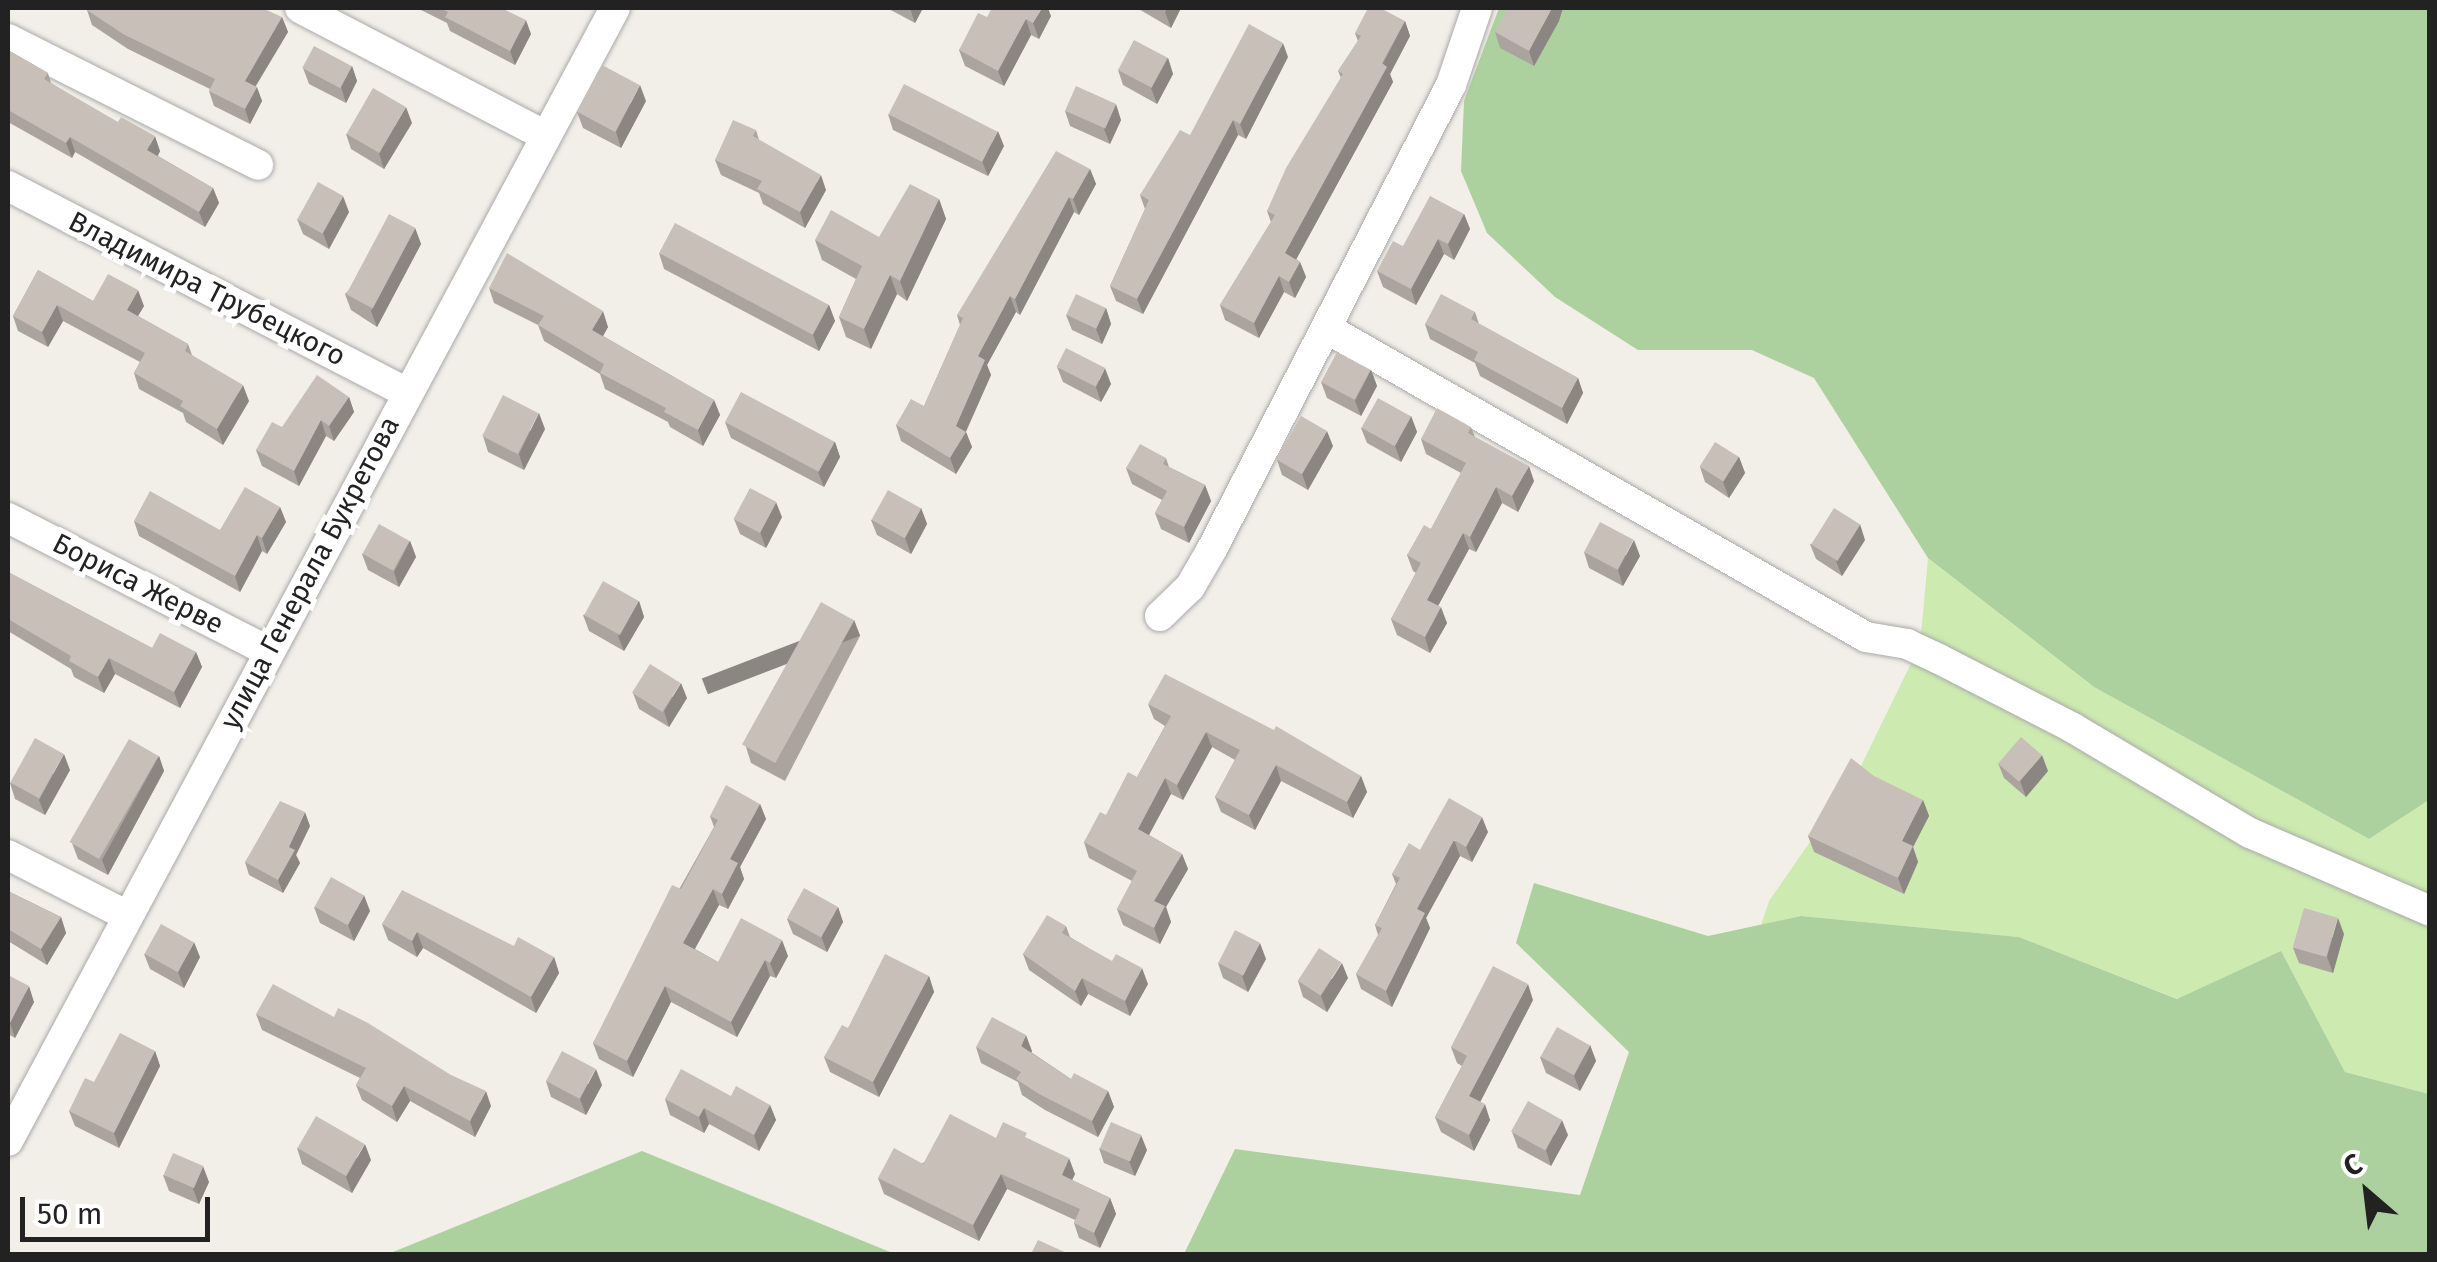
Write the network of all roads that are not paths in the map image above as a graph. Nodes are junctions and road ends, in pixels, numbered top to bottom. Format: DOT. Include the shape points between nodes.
graph roads {
  1 [pos="300,8"];
  2 [pos="615,8"];
  3 [pos="1477,8"];
  4 [pos="8,39"];
  5 [pos="546,136"];
  6 [pos="258,165"];
  7 [pos="8,186"];
  8 [pos="1326,328"];
  9 [pos="407,392"];
  10 [pos="8,518"];
  11 [pos="1160,616"];
  12 [pos="268,651"];
  13 [pos="8,855"];
  14 [pos="2430,911"];
  15 [pos="126,916"];
  16 [pos="8,1141"];
  1 -- 5 [label="street"];
  2 -- 5 [label="street, улица Генерала Букретова"];
  3 -- 8 [label="street" via="1451,85"];
  4 -- 6 [label="street"];
  5 -- 9 [label="street, улица Генерала Букретова"];
  7 -- 9 [label="street, Владимира Трубецкого"];
  8 -- 11 [label="street" via="1212,549 1190,586"];
  8 -- 14 [label="street" via="1866,637 1939,658 2250,833"];
  9 -- 12 [label="street, улица Генерала Букретова"];
  10 -- 12 [label="street, Бориса Жерве"];
  12 -- 15 [label="street, улица Генерала Букретова"];
  13 -- 15 [label="street"];
  15 -- 16 [label="street, улица Генерала Букретова"];
}
